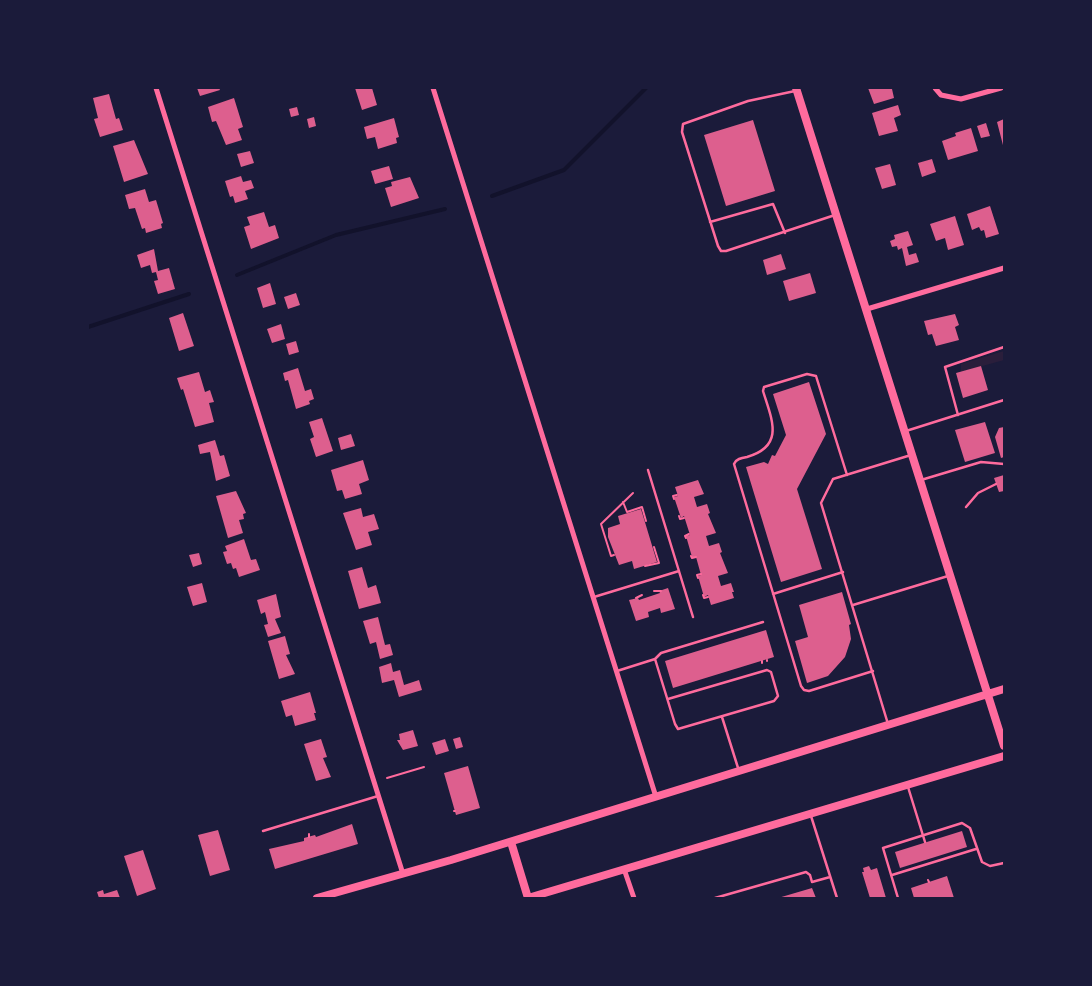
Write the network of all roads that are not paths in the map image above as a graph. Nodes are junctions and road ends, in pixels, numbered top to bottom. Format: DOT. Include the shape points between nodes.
graph roads {
  1 [pos="156,88"];
  2 [pos="433,88"];
  3 [pos="935,88"];
  4 [pos="1001,88"];
  5 [pos="796,89"];
  6 [pos="836,215"];
  7 [pos="710,222"];
  8 [pos="785,233"];
  9 [pos="1004,268"];
  10 [pos="867,309"];
  11 [pos="1004,347"];
  12 [pos="1004,400"];
  13 [pos="958,414"];
  14 [pos="905,432"];
  15 [pos="912,455"];
  16 [pos="1004,464"];
  17 [pos="648,470"];
  18 [pos="847,475"];
  19 [pos="921,481"];
  20 [pos="996,484"];
  21 [pos="966,508"];
  22 [pos="679,571"];
  23 [pos="843,572"];
  24 [pos="950,575"];
  25 [pos="773,594"];
  26 [pos="594,597"];
  27 [pos="853,604"];
  28 [pos="693,617"];
  29 [pos="763,622"];
  30 [pos="655,659"];
  31 [pos="616,670"];
  32 [pos="873,671"];
  33 [pos="1004,689"];
  34 [pos="988,694"];
  35 [pos="668,699"];
  36 [pos="722,717"];
  37 [pos="889,726"];
  38 [pos="1004,746"];
  39 [pos="1004,756"];
  40 [pos="739,772"];
  41 [pos="908,785"];
  42 [pos="378,796"];
  43 [pos="656,797"];
  44 [pos="810,814"];
  45 [pos="263,831"];
  46 [pos="923,835"];
  47 [pos="511,842"];
  48 [pos="925,842"];
  49 [pos="976,849"];
  50 [pos="931,858"];
  51 [pos="932,863"];
  52 [pos="1004,863"];
  53 [pos="624,869"];
  54 [pos="403,874"];
  55 [pos="892,875"];
  56 [pos="830,878"];
  57 [pos="317,898"];
  58 [pos="528,898"];
  59 [pos="634,898"];
  60 [pos="715,898"];
  61 [pos="837,898"];
  62 [pos="898,898"];
  1 -- 42 [label="street"];
  2 -- 26 [label="street"];
  3 -- 4 [label="street" via="941,95 961,99"];
  5 -- 6 [label="main road"];
  5 -- 7 [label="lane" via="748,101 683,124 682,132"];
  6 -- 8 [label="lane"];
  6 -- 10 [label="main road"];
  7 -- 8 [label="lane" via="773,204"];
  7 -- 8 [label="lane" via="719,249 724,252"];
  9 -- 10 [label="street"];
  10 -- 14 [label="main road"];
  11 -- 13 [label="lane" via="945,367"];
  12 -- 13 [label="lane"];
  13 -- 14 [label="lane"];
  14 -- 15 [label="main road"];
  15 -- 18 [label="lane"];
  15 -- 19 [label="main road"];
  16 -- 19 [label="lane" via="981,462"];
  17 -- 22 [label="lane"];
  18 -- 23 [label="lane" via="831,481 821,503"];
  18 -- 25 [label="lane" via="816,376 810,373 764,387 774,434 760,453 734,464"];
  19 -- 24 [label="main road"];
  20 -- 21 [label="lane" via="978,493"];
  22 -- 26 [label="lane"];
  22 -- 28 [label="lane"];
  23 -- 25 [label="lane"];
  23 -- 27 [label="lane"];
  24 -- 27 [label="lane"];
  24 -- 34 [label="main road"];
  25 -- 32 [label="lane" via="804,690"];
  26 -- 31 [label="street"];
  27 -- 32 [label="lane"];
  29 -- 30 [label="lane" via="661,653"];
  30 -- 31 [label="lane"];
  30 -- 35 [label="lane"];
  31 -- 43 [label="street"];
  32 -- 37 [label="lane"];
  33 -- 34 [label="main road"];
  34 -- 37 [label="main road"];
  34 -- 38 [label="main road"];
  35 -- 36 [label="lane" via="678,729"];
  35 -- 36 [label="lane" via="769,670 778,694 776,700"];
  36 -- 40 [label="lane"];
  37 -- 40 [label="main road"];
  39 -- 41 [label="main road"];
  40 -- 43 [label="main road"];
  41 -- 44 [label="main road"];
  41 -- 46 [label="lane"];
  42 -- 45 [label="lane"];
  42 -- 54 [label="street"];
  43 -- 47 [label="main road"];
  44 -- 53 [label="main road"];
  44 -- 56 [label="lane"];
  46 -- 48 [label="lane"];
  46 -- 49 [label="lane" via="965,824 970,828"];
  46 -- 55 [label="lane" via="884,848"];
  47 -- 54 [label="main road"];
  47 -- 58 [label="main road"];
  49 -- 51 [label="lane"];
  49 -- 52 [label="lane" via="986,865"];
  50 -- 51 [label="lane"];
  51 -- 55 [label="lane"];
  53 -- 58 [label="main road"];
  53 -- 59 [label="street"];
  54 -- 57 [label="main road"];
  55 -- 62 [label="lane"];
  56 -- 60 [label="lane" via="812,882 806,872"];
  56 -- 61 [label="lane"];
}
